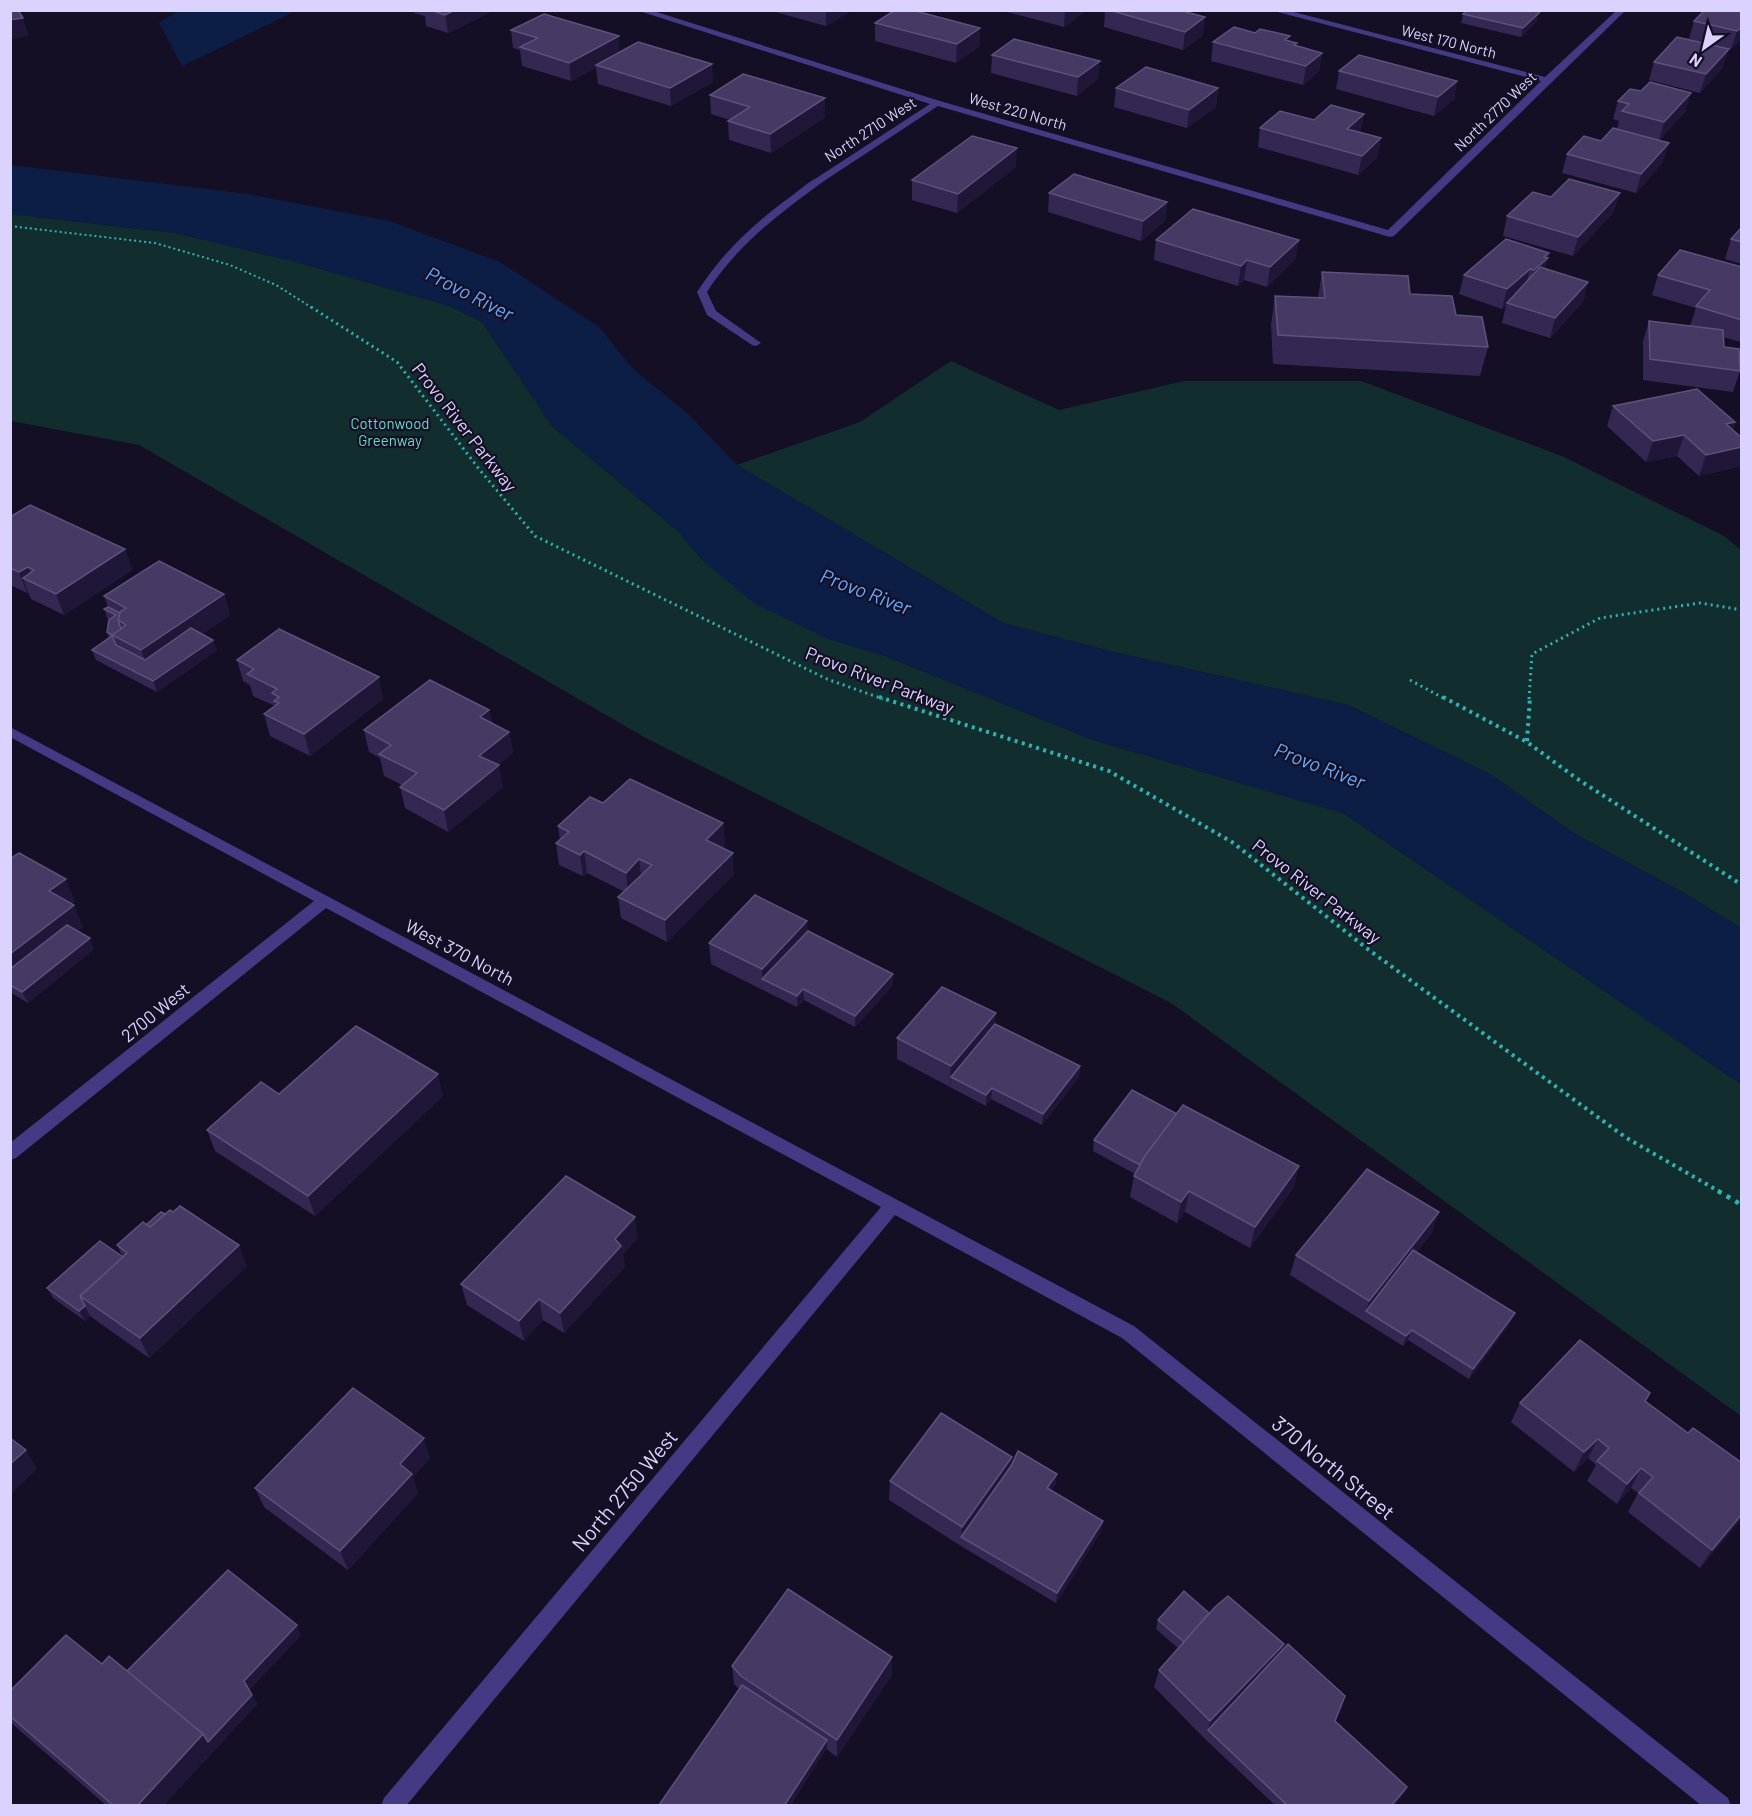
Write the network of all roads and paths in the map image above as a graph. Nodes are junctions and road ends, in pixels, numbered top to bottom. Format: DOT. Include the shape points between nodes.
graph roads {
  1 [pos="640,10"];
  2 [pos="1274,10"];
  3 [pos="1622,10"];
  4 [pos="1547,80"];
  5 [pos="936,103"];
  6 [pos="10,226"];
  7 [pos="1390,234"];
  8 [pos="756,343"];
  9 [pos="1742,610"];
  10 [pos="1410,680"];
  11 [pos="10,731"];
  12 [pos="1527,742"];
  13 [pos="1742,885"];
  14 [pos="324,901"];
  15 [pos="10,1153"];
  16 [pos="893,1205"];
  17 [pos="1742,1205"];
  18 [pos="392,1806"];
  19 [pos="1720,1806"];
  1 -- 5 [label="street, West 220 North"];
  2 -- 4 [label="street, West 170 North"];
  3 -- 4 [label="street, North 2770 West"];
  4 -- 7 [label="street, North 2770 West"];
  5 -- 7 [label="street, West 220 North"];
  5 -- 8 [label="street, North 2710 West" via="820,179 753,229 715,268 702,292 711,313"];
  6 -- 17 [label="path, Provo River Parkway" via="155,243 230,265 276,285 397,362 535,536 827,679 1109,771 1232,842 1369,950 1625,1137"];
  9 -- 12 [label="path" via="1700,603 1600,618 1532,654"];
  10 -- 12 [label="path"];
  11 -- 14 [label="street, West 370 North"];
  12 -- 13 [label="path"];
  14 -- 15 [label="street, 2700 West"];
  14 -- 16 [label="street, West 370 North"];
  16 -- 18 [label="street, North 2750 West"];
  16 -- 19 [label="street, 370 North Street" via="1128,1332"];
}
